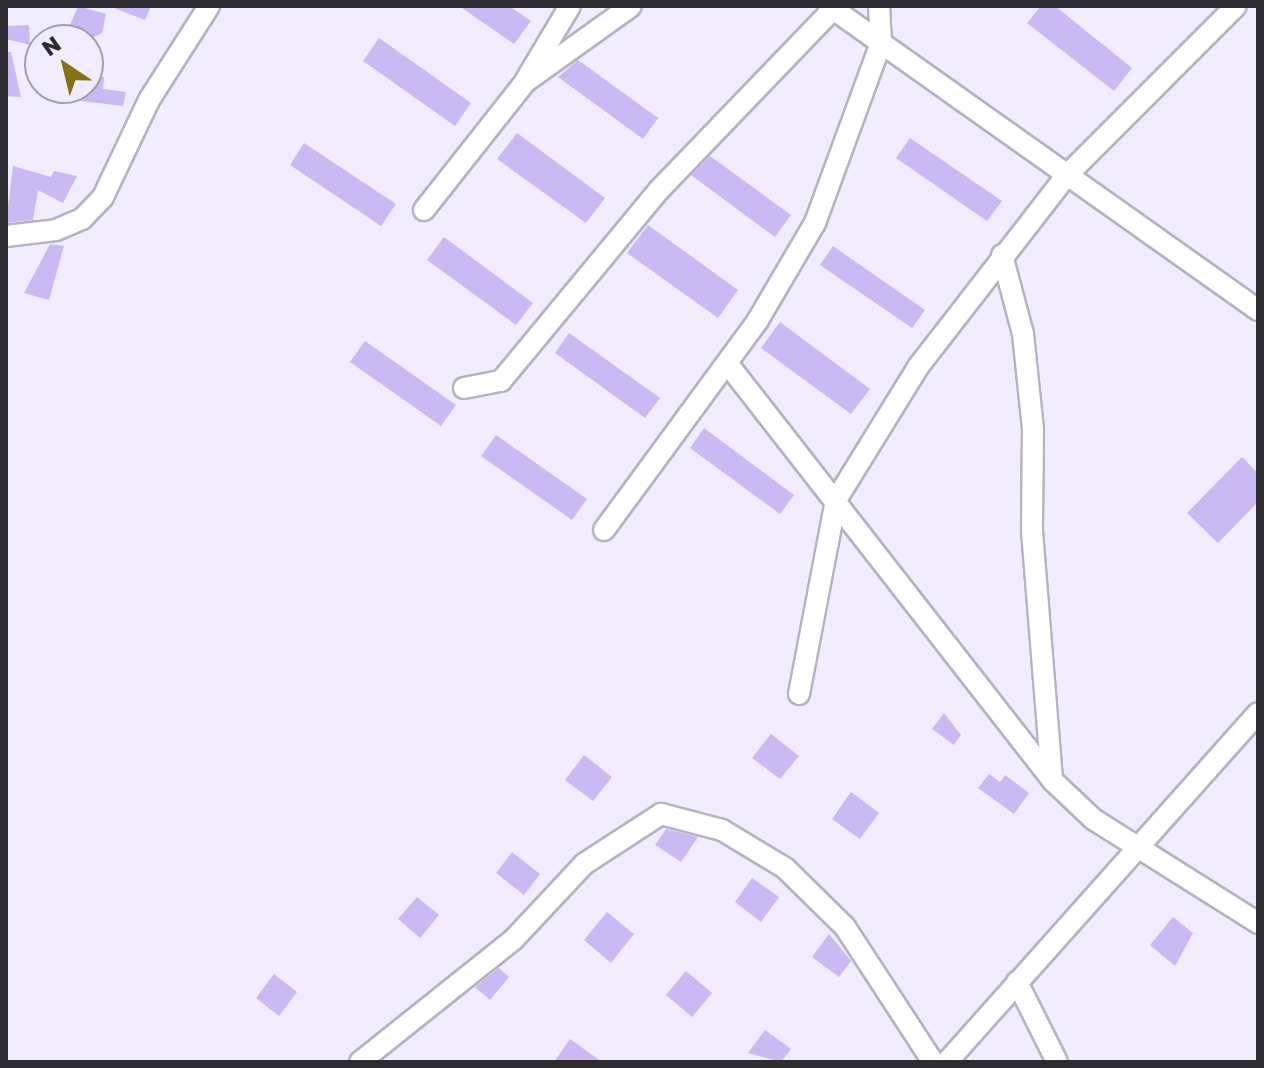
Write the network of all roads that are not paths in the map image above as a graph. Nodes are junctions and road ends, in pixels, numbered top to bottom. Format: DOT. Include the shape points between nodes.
graph roads {
  1 [pos="209,6"];
  2 [pos="570,6"];
  3 [pos="631,6"];
  4 [pos="879,6"];
  5 [pos="1236,6"];
  6 [pos="831,7"];
  7 [pos="881,43"];
  8 [pos="525,82"];
  9 [pos="1066,176"];
  10 [pos="424,210"];
  11 [pos="6,236"];
  12 [pos="1002,255"];
  13 [pos="1258,310"];
  14 [pos="727,363"];
  15 [pos="464,388"];
  16 [pos="836,500"];
  17 [pos="604,530"];
  18 [pos="799,694"];
  19 [pos="1258,713"];
  20 [pos="1053,781"];
  21 [pos="1138,845"];
  22 [pos="1258,923"];
  23 [pos="1017,982"];
  24 [pos="360,1062"];
  25 [pos="933,1062"];
  26 [pos="947,1062"];
  27 [pos="1057,1062"];
  1 -- 11 [label="street" via="149,100 103,197 82,219 56,230"];
  2 -- 8 [label="street"];
  3 -- 8 [label="street"];
  4 -- 7 [label="street"];
  5 -- 9 [label="street"];
  6 -- 7 [label="street"];
  6 -- 15 [label="street" via="659,190 501,381"];
  7 -- 9 [label="street"];
  7 -- 14 [label="street" via="815,223"];
  8 -- 10 [label="street"];
  9 -- 12 [label="street"];
  9 -- 13 [label="street"];
  12 -- 16 [label="street" via="918,367"];
  12 -- 20 [label="street" via="1023,334 1033,429 1032,531"];
  14 -- 16 [label="street"];
  14 -- 17 [label="street"];
  16 -- 18 [label="street"];
  16 -- 20 [label="street"];
  19 -- 21 [label="street"];
  20 -- 21 [label="street" via="1093,819"];
  21 -- 22 [label="street"];
  21 -- 23 [label="street"];
  23 -- 26 [label="street"];
  23 -- 27 [label="street"];
  24 -- 25 [label="street" via="513,940 584,864 661,814 722,830 785,868 845,927"];
}
